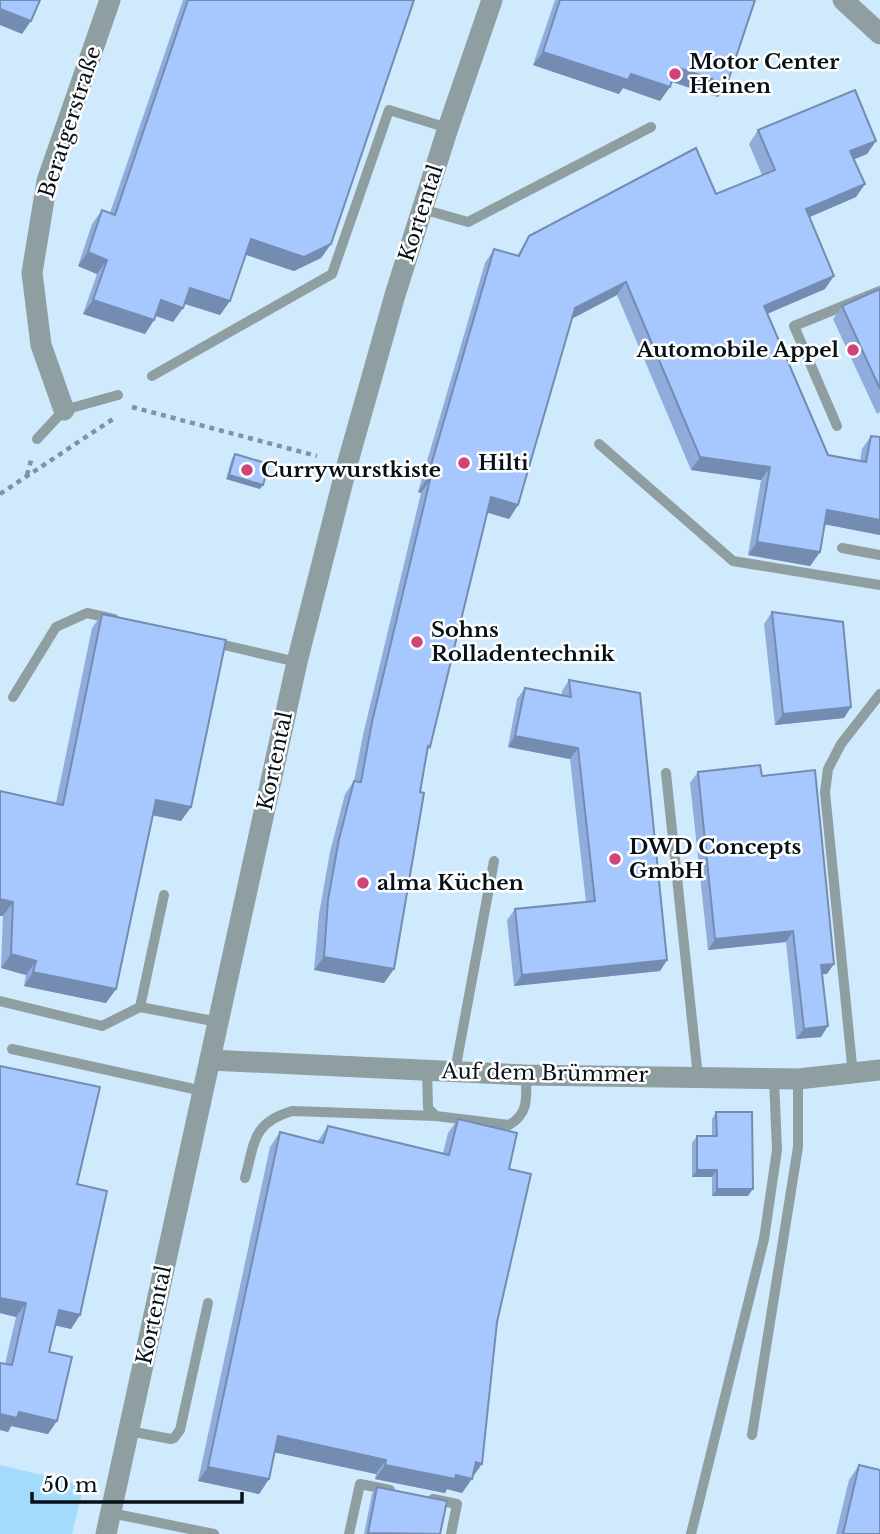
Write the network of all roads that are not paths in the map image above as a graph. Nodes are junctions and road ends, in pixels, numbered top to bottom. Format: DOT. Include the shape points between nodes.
graph roads {
  1 [pos="110,0"];
  2 [pos="492,0"];
  3 [pos="843,0"];
  4 [pos="880,34"];
  5 [pos="651,127"];
  6 [pos="448,128"];
  7 [pos="422,209"];
  8 [pos="880,291"];
  9 [pos="152,376"];
  10 [pos="118,395"];
  11 [pos="64,410"];
  12 [pos="837,426"];
  13 [pos="37,439"];
  14 [pos="599,444"];
  15 [pos="842,548"];
  16 [pos="880,555"];
  17 [pos="880,585"];
  18 [pos="127,622"];
  19 [pos="206,640"];
  20 [pos="297,662"];
  21 [pos="880,694"];
  22 [pos="13,697"];
  23 [pos="666,773"];
  24 [pos="494,861"];
  25 [pos="164,895"];
  26 [pos="0,1001"];
  27 [pos="140,1007"];
  28 [pos="218,1022"];
  29 [pos="12,1049"];
  30 [pos="210,1060"];
  31 [pos="427,1070"];
  32 [pos="880,1070"];
  33 [pos="456,1071"];
  34 [pos="853,1074"];
  35 [pos="526,1075"];
  36 [pos="698,1077"];
  37 [pos="774,1079"];
  38 [pos="798,1079"];
  39 [pos="203,1091"];
  40 [pos="436,1116"];
  41 [pos="245,1178"];
  42 [pos="208,1303"];
  43 [pos="129,1432"];
  44 [pos="751,1434"];
  45 [pos="397,1492"];
  46 [pos="421,1496"];
  47 [pos="108,1524"];
  48 [pos="214,1534"];
  49 [pos="349,1534"];
  50 [pos="451,1534"];
  51 [pos="691,1534"];
  1 -- 11 [label="street, Beratgerstraße" via="47,181 32,272 41,345"];
  2 -- 6 [label="street, Kortental"];
  3 -- 4 [label="street"];
  5 -- 7 [label="lane" via="468,222"];
  6 -- 7 [label="street, Kortental"];
  6 -- 9 [label="lane" via="389,110 332,274"];
  7 -- 20 [label="street, Kortental" via="347,465"];
  8 -- 12 [label="lane" via="794,326"];
  10 -- 11 [label="lane"];
  11 -- 13 [label="lane"];
  14 -- 17 [label="lane" via="733,561"];
  15 -- 16 [label="lane"];
  18 -- 22 [label="lane" via="87,613 56,627"];
  19 -- 20 [label="lane"];
  20 -- 28 [label="street, Kortental"];
  21 -- 34 [label="lane" via="841,744 828,769 825,792"];
  23 -- 36 [label="lane"];
  24 -- 33 [label="lane"];
  25 -- 27 [label="lane"];
  26 -- 27 [label="lane" via="102,1026"];
  27 -- 28 [label="lane"];
  28 -- 30 [label="street, Kortental"];
  29 -- 39 [label="lane"];
  30 -- 31 [label="street, Auf dem Brümmer"];
  30 -- 39 [label="street, Kortental"];
  31 -- 33 [label="street, Auf dem Brümmer"];
  31 -- 40 [label="lane" via="428,1108"];
  32 -- 34 [label="street, Auf dem Brümmer"];
  33 -- 35 [label="street, Auf dem Brümmer"];
  34 -- 38 [label="street, Auf dem Brümmer"];
  35 -- 36 [label="street, Auf dem Brümmer"];
  35 -- 40 [label="lane" via="525,1107 509,1125"];
  36 -- 37 [label="street, Auf dem Brümmer"];
  37 -- 38 [label="street, Auf dem Brümmer"];
  37 -- 51 [label="lane" via="776,1150 764,1239"];
  38 -- 44 [label="lane" via="797,1147"];
  39 -- 43 [label="street, Kortental"];
  40 -- 41 [label="lane" via="292,1111 276,1116 258,1129"];
  42 -- 43 [label="lane" via="180,1430 171,1440"];
  43 -- 47 [label="street, Kortental"];
  45 -- 49 [label="lane" via="360,1485"];
  46 -- 50 [label="lane" via="457,1504"];
  47 -- 48 [label="lane"];
}
